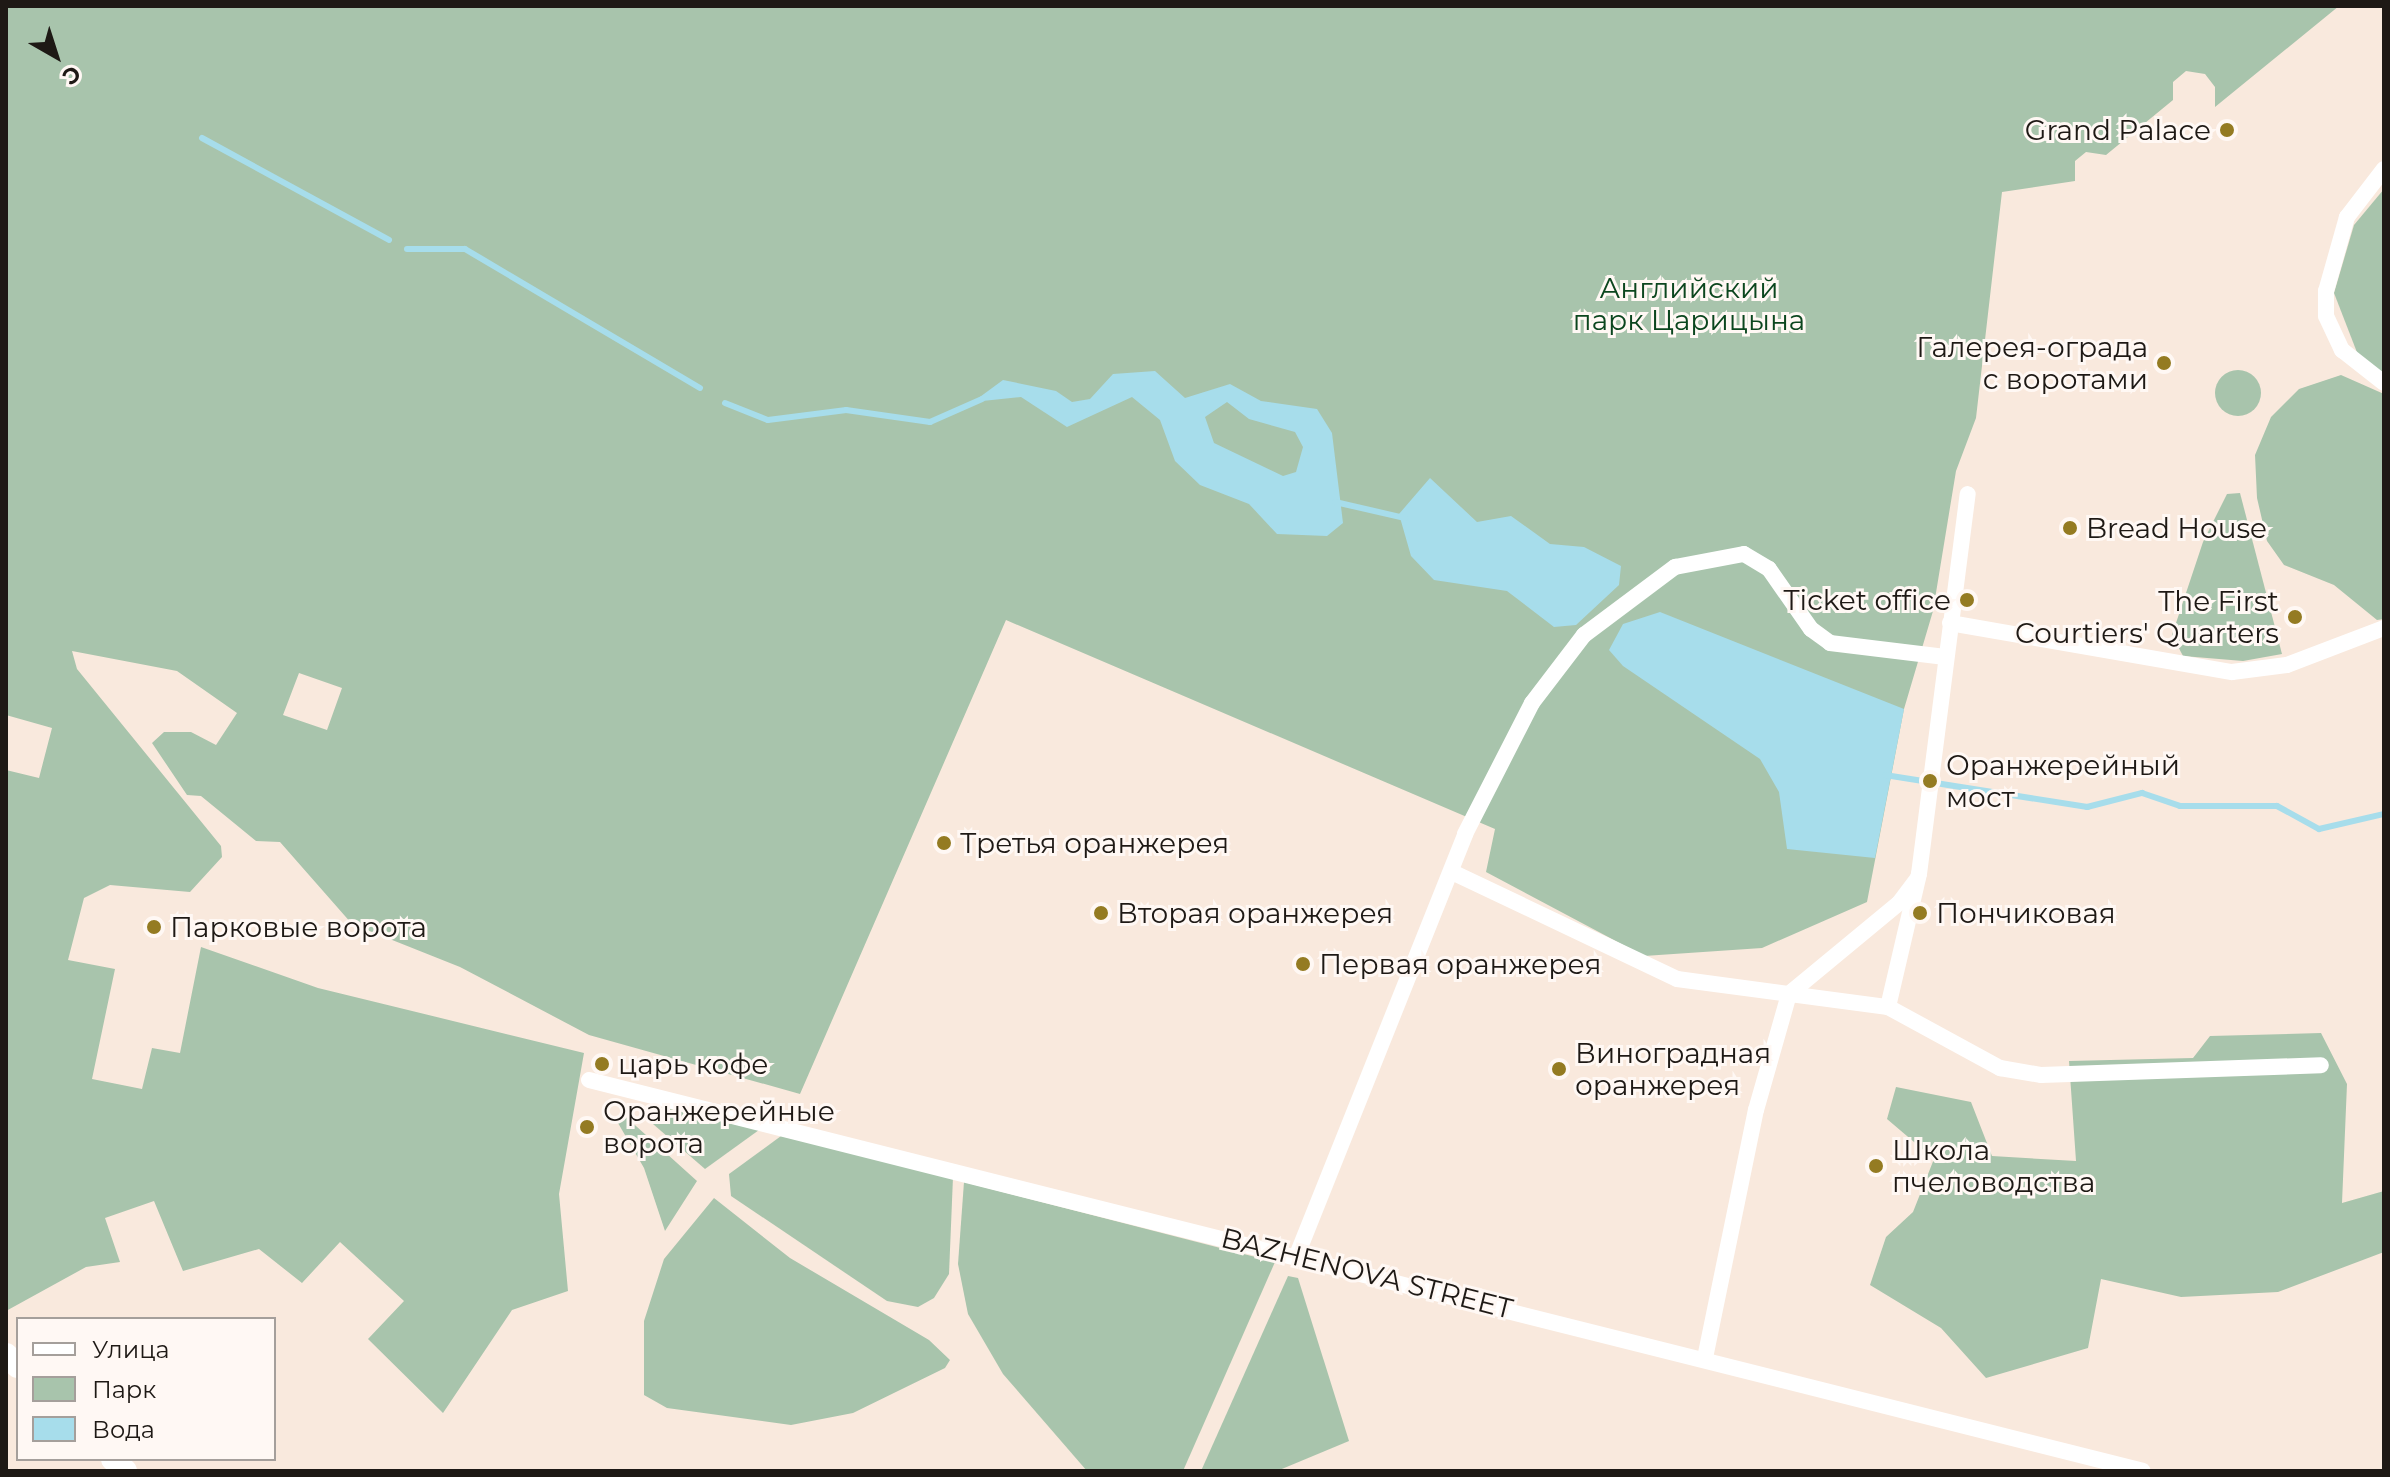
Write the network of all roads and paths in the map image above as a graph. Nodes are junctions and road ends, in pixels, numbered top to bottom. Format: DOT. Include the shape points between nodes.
graph roads {
  1 [pos="2384,169"];
  2 [pos="2384,383"];
  3 [pos="1968,494"];
  4 [pos="1950,623"];
  5 [pos="2384,628"];
  6 [pos="1945,657"];
  7 [pos="1454,873"];
  8 [pos="1919,876"];
  9 [pos="1789,994"];
  10 [pos="1888,1007"];
  11 [pos="2321,1065"];
  12 [pos="589,1080"];
  13 [pos="1297,1255"];
  14 [pos="1705,1358"];
  15 [pos="2143,1471"];
  1 -- 2 [label="street" via="2347,217 2326,291 2326,316 2342,350"];
  3 -- 4 [label="street"];
  4 -- 5 [label="street" via="2232,672 2287,665"];
  4 -- 6 [label="street"];
  6 -- 7 [label="street" via="1830,643 1811,629 1769,569 1744,554 1675,567 1584,635 1532,703 1465,834"];
  6 -- 8 [label="street"];
  7 -- 9 [label="street" via="1677,979"];
  7 -- 13 [label="street"];
  8 -- 9 [label="street" via="1899,903"];
  8 -- 10 [label="street"];
  9 -- 10 [label="street"];
  9 -- 14 [label="street" via="1756,1110"];
  10 -- 11 [label="street" via="2000,1068 2041,1075"];
  12 -- 13 [label="street, BAZHENOVA STREET"];
  13 -- 14 [label="street, BAZHENOVA STREET"];
  14 -- 15 [label="street, BAZHENOVA STREET"];
}
